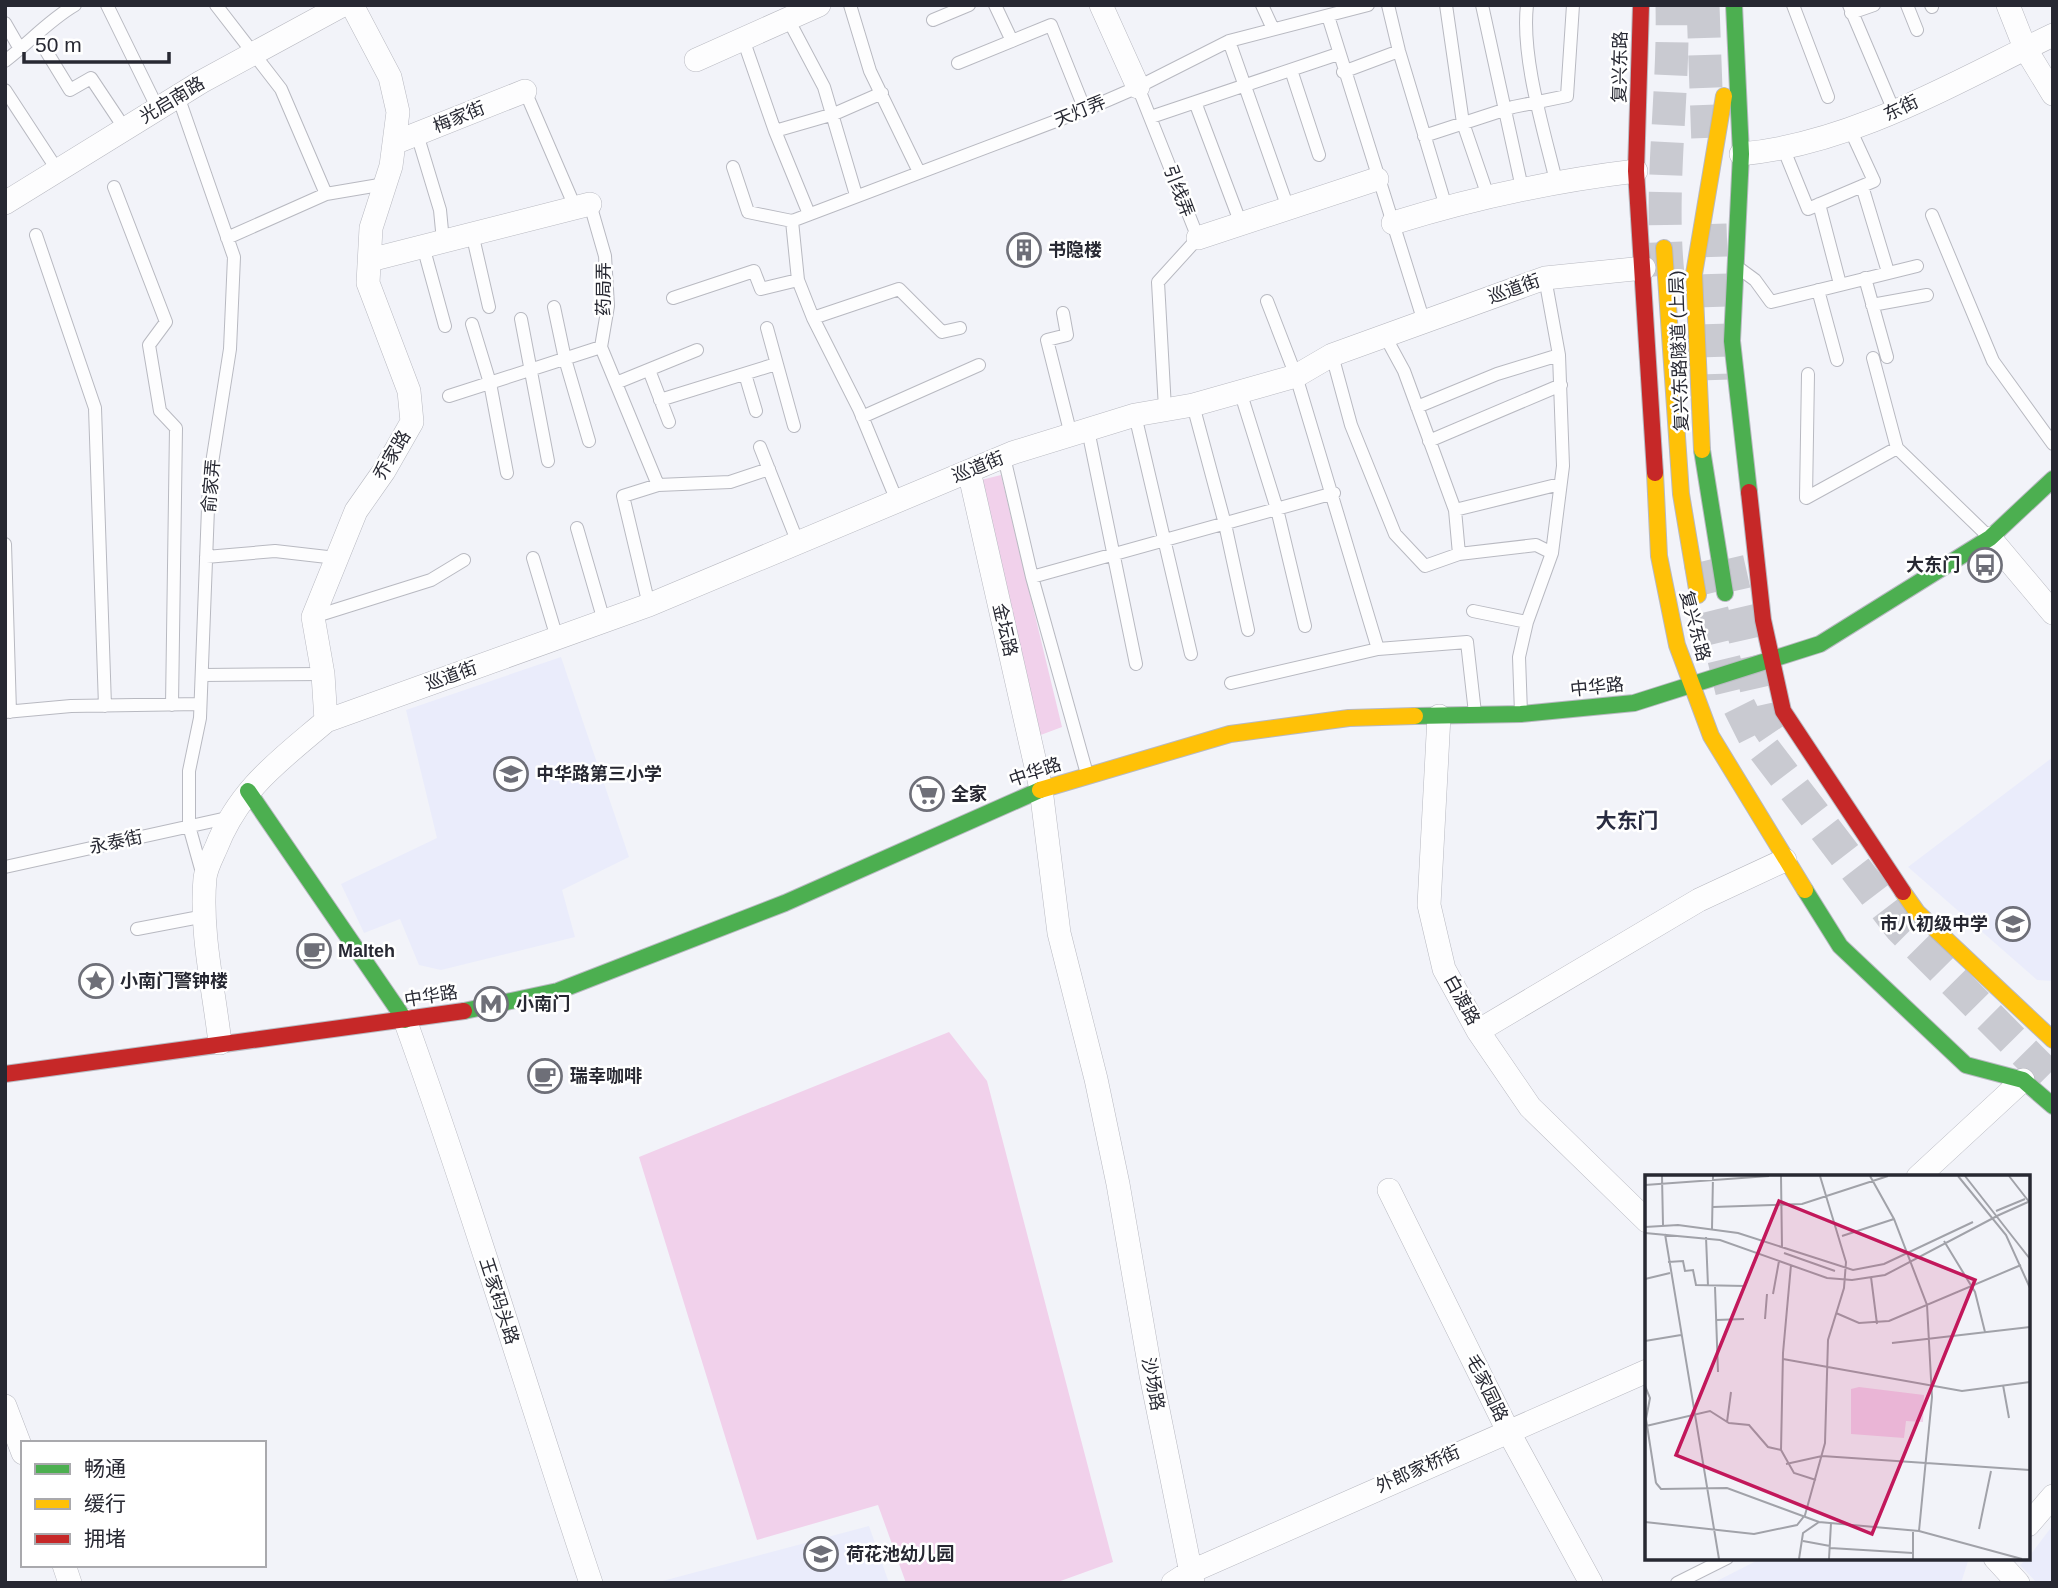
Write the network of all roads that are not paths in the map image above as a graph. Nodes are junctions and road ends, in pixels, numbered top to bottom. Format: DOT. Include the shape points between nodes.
graph roads {
  1 [pos="75,5"];
  2 [pos="216,5"];
  3 [pos="343,5"];
  4 [pos="352,5"];
  5 [pos="819,5"];
  6 [pos="850,5"];
  7 [pos="969,5"];
  8 [pos="995,5"];
  9 [pos="1101,5"];
  10 [pos="1262,5"];
  11 [pos="1368,5"];
  12 [pos="1388,5"];
  13 [pos="1446,5"];
  14 [pos="1482,5"];
  15 [pos="1527,5"];
  16 [pos="1573,5"];
  17 [pos="1641,5"];
  18 [pos="1734,5"];
  19 [pos="1793,5"];
  20 [pos="1874,5"];
  21 [pos="1907,5"];
  22 [pos="2008,5"];
  23 [pos="108,6"];
  24 [pos="1850,9"];
  25 [pos="1328,16"];
  26 [pos="788,19"];
  27 [pos="933,20"];
  28 [pos="5,23"];
  29 [pos="1735,26"];
  30 [pos="1273,30"];
  31 [pos="1917,30"];
  32 [pos="2053,35"];
  33 [pos="37,36"];
  34 [pos="743,39"];
  35 [pos="1012,41"];
  36 [pos="1229,41"];
  37 [pos="2025,48"];
  38 [pos="20,49"];
  39 [pos="1399,51"];
  40 [pos="254,53"];
  41 [pos="1338,54"];
  42 [pos="696,60"];
  43 [pos="5,61"];
  44 [pos="958,63"];
  45 [pos="1291,70"];
  46 [pos="1343,72"];
  47 [pos="1244,86"];
  48 [pos="1138,87"];
  49 [pos="5,90"];
  50 [pos="525,90"];
  51 [pos="882,93"];
  52 [pos="2053,94"];
  53 [pos="178,96"];
  54 [pos="1828,97"];
  55 [pos="1195,102"];
  56 [pos="1537,102"];
  57 [pos="158,109"];
  58 [pos="1506,109"];
  59 [pos="1085,110"];
  60 [pos="1894,111"];
  61 [pos="834,114"];
  62 [pos="1151,117"];
  63 [pos="1463,123"];
  64 [pos="125,129"];
  65 [pos="1850,129"];
  66 [pos="775,131"];
  67 [pos="417,134"];
  68 [pos="1424,136"];
  69 [pos="394,143"];
  70 [pos="1784,150"];
  71 [pos="1741,154"];
  72 [pos="1319,155"];
  73 [pos="733,167"];
  74 [pos="58,171"];
  75 [pos="919,172"];
  76 [pos="1644,174"];
  77 [pos="1377,179"];
  78 [pos="1556,181"];
  79 [pos="385,184"];
  80 [pos="1862,186"];
  81 [pos="114,187"];
  82 [pos="1522,188"];
  83 [pos="326,194"];
  84 [pos="856,195"];
  85 [pos="1488,196"];
  86 [pos="5,203"];
  87 [pos="1819,204"];
  88 [pos="582,206"];
  89 [pos="1446,207"];
  90 [pos="1288,208"];
  91 [pos="810,214"];
  92 [pos="1932,215"];
  93 [pos="792,221"];
  94 [pos="1393,223"];
  95 [pos="1241,224"];
  96 [pos="1663,230"];
  97 [pos="472,233"];
  98 [pos="36,235"];
  99 [pos="228,238"];
  100 [pos="1198,239"];
  101 [pos="433,244"];
  102 [pos="370,260"];
  103 [pos="1735,265"];
  104 [pos="1917,266"];
  105 [pos="1644,268"];
  106 [pos="1888,272"];
  107 [pos="1545,278"];
  108 [pos="1865,278"];
  109 [pos="798,280"];
  110 [pos="1840,284"];
  111 [pos="1818,290"];
  112 [pos="1927,295"];
  113 [pos="673,298"];
  114 [pos="1268,301"];
  115 [pos="1872,305"];
  116 [pos="489,307"];
  117 [pos="554,307"];
  118 [pos="1063,313"];
  119 [pos="813,318"];
  120 [pos="521,319"];
  121 [pos="1424,322"];
  122 [pos="472,324"];
  123 [pos="444,326"];
  124 [pos="767,328"];
  125 [pos="960,328"];
  126 [pos="1385,336"];
  127 [pos="601,348"];
  128 [pos="697,350"];
  129 [pos="1332,355"];
  130 [pos="1559,355"];
  131 [pos="565,359"];
  132 [pos="1837,360"];
  133 [pos="776,364"];
  134 [pos="979,365"];
  135 [pos="533,369"];
  136 [pos="649,370"];
  137 [pos="745,374"];
  138 [pos="1808,374"];
  139 [pos="1296,376"];
  140 [pos="490,383"];
  141 [pos="616,383"];
  142 [pos="1561,385"];
  143 [pos="1240,391"];
  144 [pos="449,396"];
  145 [pos="660,400"];
  146 [pos="1193,405"];
  147 [pos="1417,407"];
  148 [pos="1165,409"];
  149 [pos="756,411"];
  150 [pos="1135,415"];
  151 [pos="862,417"];
  152 [pos="669,422"];
  153 [pos="794,426"];
  154 [pos="1080,433"];
  155 [pos="1429,441"];
  156 [pos="589,442"];
  157 [pos="2053,444"];
  158 [pos="760,447"];
  159 [pos="1897,448"];
  160 [pos="1004,457"];
  161 [pos="548,461"];
  162 [pos="769,470"];
  163 [pos="969,471"];
  164 [pos="507,473"];
  165 [pos="2053,479"];
  166 [pos="1560,484"];
  167 [pos="658,485"];
  168 [pos="1334,493"];
  169 [pos="897,501"];
  170 [pos="1277,509"];
  171 [pos="1455,510"];
  172 [pos="1225,524"];
  173 [pos="577,528"];
  174 [pos="1990,538"];
  175 [pos="1167,540"];
  176 [pos="798,542"];
  177 [pos="5,544"];
  178 [pos="1552,553"];
  179 [pos="1459,554"];
  180 [pos="1114,555"];
  181 [pos="206,558"];
  182 [pos="336,558"];
  183 [pos="533,558"];
  184 [pos="464,560"];
  185 [pos="1032,577"];
  186 [pos="1725,593"];
  187 [pos="1698,595"];
  188 [pos="649,605"];
  189 [pos="1473,611"];
  190 [pos="2053,612"];
  191 [pos="313,617"];
  192 [pos="604,621"];
  193 [pos="1527,622"];
  194 [pos="1305,626"];
  195 [pos="1248,630"];
  196 [pos="557,638"];
  197 [pos="1378,649"];
  198 [pos="1191,654"];
  199 [pos="1772,659"];
  200 [pos="1136,664"];
  201 [pos="202,674"];
  202 [pos="323,674"];
  203 [pos="1231,683"];
  204 [pos="1692,685"];
  205 [pos="201,704"];
  206 [pos="172,705"];
  207 [pos="105,706"];
  208 [pos="8,712"];
  209 [pos="1521,714"];
  210 [pos="1476,715"];
  211 [pos="1439,716"];
  212 [pos="326,721"];
  213 [pos="1087,775"];
  214 [pos="1041,789"];
  215 [pos="248,791"];
  216 [pos="227,818"];
  217 [pos="189,826"];
  218 [pos="1785,860"];
  219 [pos="5,867"];
  220 [pos="205,883"];
  221 [pos="205,916"];
  222 [pos="136,929"];
  223 [pos="405,1020"];
  224 [pos="1478,1031"];
  225 [pos="2053,1041"];
  226 [pos="220,1043"];
  227 [pos="5,1074"];
  228 [pos="2028,1075"];
  229 [pos="2053,1106"];
  230 [pos="1920,1175"];
  231 [pos="1118,1184"];
  232 [pos="1388,1190"];
  233 [pos="1645,1219"];
  234 [pos="1645,1372"];
  235 [pos="5,1406"];
  236 [pos="1507,1429"];
  237 [pos="21,1448"];
  238 [pos="2053,1496"];
  239 [pos="2030,1523"];
  240 [pos="1723,1560"];
  241 [pos="1995,1565"];
  242 [pos="1186,1579"];
  243 [pos="591,1583"];
  244 [pos="1591,1583"];
  245 [pos="1677,1583"];
  246 [pos="2018,1583"];
  1 -- 33 [label="lane" via="57,15"];
  2 -- 40 [label="lane"];
  3 -- 40 [label="street, 光启南路"];
  4 -- 69 [label="street, 乔家路" via="390,76 398,112"];
  5 -- 26 [label="street"];
  6 -- 51 [label="lane" via="870,71"];
  7 -- 27 [label="lane"];
  8 -- 35 [label="lane"];
  9 -- 48 [label="street"];
  10 -- 30 [label="lane"];
  11 -- 25 [label="lane, 天灯弄"];
  12 -- 39 [label="lane"];
  13 -- 63 [label="lane"];
  14 -- 58 [label="lane"];
  15 -- 56 [label="lane" via="1525,20"];
  16 -- 56 [label="lane" via="1567,96"];
  17 -- 76 [label="main road, 复兴东路" via="1638,142"];
  18 -- 29 [label="main road"];
  19 -- 54 [label="lane"];
  20 -- 24 [label="lane"];
  21 -- 31 [label="lane"];
  22 -- 37 [label="street"];
  23 -- 57 [label="lane"];
  24 -- 60 [label="lane"];
  25 -- 30 [label="lane, 天灯弄"];
  25 -- 41 [label="lane"];
  26 -- 34 [label="street"];
  26 -- 61 [label="lane"];
  28 -- 38 [label="lane"];
  29 -- 71 [label="main road"];
  29 -- 186 [label="main road, 复兴东路隧道 (上层)" via="1694,274 1703,464"];
  30 -- 36 [label="lane, 天灯弄"];
  32 -- 37 [label="street, 东街"];
  33 -- 38 [label="lane"];
  33 -- 64 [label="lane" via="70,90 91,78"];
  34 -- 42 [label="street"];
  34 -- 66 [label="lane"];
  35 -- 44 [label="lane"];
  35 -- 59 [label="lane" via="1051,25"];
  36 -- 47 [label="lane"];
  36 -- 48 [label="lane, 天灯弄"];
  37 -- 52 [label="street"];
  37 -- 60 [label="street, 东街"];
  38 -- 43 [label="lane"];
  39 -- 46 [label="lane"];
  39 -- 68 [label="lane"];
  40 -- 53 [label="street, 光启南路"];
  40 -- 83 [label="lane" via="281,89"];
  41 -- 45 [label="lane"];
  41 -- 46 [label="lane"];
  45 -- 47 [label="lane"];
  45 -- 72 [label="lane"];
  46 -- 77 [label="lane"];
  47 -- 55 [label="lane"];
  47 -- 90 [label="lane"];
  48 -- 59 [label="lane, 天灯弄"];
  48 -- 62 [label="lane, 引线弄"];
  49 -- 74 [label="lane"];
  50 -- 67 [label="street, 梅家街"];
  50 -- 88 [label="lane, 药局弄"];
  51 -- 61 [label="lane"];
  51 -- 75 [label="lane"];
  53 -- 57 [label="street, 光启南路"];
  53 -- 99 [label="lane, 俞家弄"];
  55 -- 62 [label="lane"];
  55 -- 95 [label="lane"];
  56 -- 58 [label="lane"];
  56 -- 78 [label="lane"];
  57 -- 64 [label="street, 光启南路"];
  58 -- 63 [label="lane"];
  58 -- 82 [label="lane"];
  59 -- 75 [label="lane, 天灯弄"];
  60 -- 65 [label="street, 东街"];
  61 -- 66 [label="lane"];
  61 -- 84 [label="lane"];
  62 -- 100 [label="lane, 引线弄"];
  63 -- 68 [label="lane"];
  63 -- 85 [label="lane"];
  64 -- 74 [label="street, 光启南路"];
  65 -- 70 [label="street, 东街"];
  65 -- 80 [label="lane" via="1874,181"];
  66 -- 91 [label="lane"];
  67 -- 69 [label="street, 梅家街"];
  67 -- 101 [label="lane" via="440,210"];
  68 -- 89 [label="lane"];
  69 -- 79 [label="street, 乔家路"];
  70 -- 71 [label="street, 东街"];
  70 -- 87 [label="lane" via="1808,209"];
  71 -- 103 [label="main road"];
  73 -- 93 [label="lane" via="748,212"];
  74 -- 86 [label="street, 光启南路"];
  75 -- 84 [label="lane, 天灯弄"];
  76 -- 78 [label="street"];
  76 -- 105 [label="main road, 复兴东路"];
  77 -- 90 [label="street"];
  77 -- 94 [label="lane"];
  78 -- 82 [label="street"];
  79 -- 83 [label="lane"];
  79 -- 102 [label="street, 乔家路" via="371,228"];
  80 -- 87 [label="lane"];
  80 -- 106 [label="lane"];
  81 -- 206 [label="lane" via="166,322 149,345 160,411 176,428"];
  82 -- 85 [label="street"];
  83 -- 99 [label="lane"];
  84 -- 91 [label="lane, 天灯弄"];
  85 -- 89 [label="street"];
  87 -- 110 [label="lane"];
  88 -- 97 [label="street"];
  88 -- 127 [label="lane, 药局弄" via="605,256 608,306"];
  89 -- 94 [label="street"];
  90 -- 95 [label="street"];
  91 -- 93 [label="lane, 天灯弄"];
  92 -- 157 [label="lane" via="1993,361"];
  93 -- 109 [label="lane"];
  94 -- 121 [label="lane"];
  95 -- 100 [label="street"];
  96 -- 187 [label="main road, 复兴东路隧道 (上层)" via="1681,494"];
  97 -- 101 [label="street"];
  97 -- 116 [label="lane"];
  98 -- 207 [label="lane" via="95,408"];
  99 -- 181 [label="lane, 俞家弄" via="234,257 230,349 209,482"];
  100 -- 148 [label="lane, 引线弄" via="1158,282"];
  101 -- 102 [label="street"];
  101 -- 123 [label="lane"];
  102 -- 182 [label="street, 乔家路" via="368,283 409,391 412,422 356,512"];
  103 -- 111 [label="lane" via="1755,279 1771,302"];
  103 -- 199 [label="main road" via="1732,341 1763,620"];
  104 -- 106 [label="lane"];
  105 -- 107 [label="street, 巡道街"];
  105 -- 204 [label="main road, 复兴东路" via="1659,556 1677,645"];
  106 -- 108 [label="lane"];
  107 -- 121 [label="street, 巡道街"];
  107 -- 130 [label="lane"];
  108 -- 110 [label="lane"];
  108 -- 115 [label="lane"];
  109 -- 113 [label="lane" via="761,289 754,271"];
  109 -- 119 [label="lane"];
  110 -- 111 [label="lane"];
  111 -- 132 [label="lane"];
  112 -- 115 [label="lane"];
  114 -- 139 [label="lane"];
  115 -- 159 [label="lane"];
  117 -- 131 [label="lane"];
  118 -- 154 [label="lane" via="1067,335 1047,340"];
  119 -- 125 [label="lane" via="899,289 942,332"];
  119 -- 151 [label="lane"];
  120 -- 135 [label="lane"];
  121 -- 126 [label="street, 巡道街"];
  122 -- 140 [label="lane"];
  124 -- 133 [label="lane"];
  126 -- 129 [label="street, 巡道街"];
  126 -- 147 [label="lane"];
  127 -- 131 [label="lane"];
  127 -- 141 [label="lane"];
  128 -- 136 [label="lane"];
  129 -- 139 [label="street, 巡道街"];
  129 -- 179 [label="lane" via="1351,425 1395,534 1425,566"];
  130 -- 142 [label="lane"];
  130 -- 147 [label="lane"];
  131 -- 135 [label="lane"];
  131 -- 156 [label="lane"];
  133 -- 137 [label="lane"];
  133 -- 153 [label="lane"];
  134 -- 151 [label="lane"];
  135 -- 140 [label="lane"];
  135 -- 161 [label="lane"];
  136 -- 141 [label="lane"];
  136 -- 145 [label="lane"];
  137 -- 145 [label="lane"];
  137 -- 149 [label="lane"];
  138 -- 159 [label="lane" via="1806,498"];
  139 -- 143 [label="street, 巡道街"];
  139 -- 168 [label="lane"];
  140 -- 144 [label="lane"];
  140 -- 164 [label="lane"];
  141 -- 167 [label="lane"];
  142 -- 155 [label="lane"];
  142 -- 166 [label="lane"];
  143 -- 146 [label="street, 巡道街"];
  143 -- 170 [label="lane"];
  145 -- 152 [label="lane"];
  146 -- 148 [label="street, 巡道街"];
  146 -- 172 [label="lane"];
  147 -- 155 [label="lane"];
  148 -- 150 [label="street, 巡道街"];
  150 -- 154 [label="street, 巡道街"];
  150 -- 175 [label="lane"];
  151 -- 169 [label="lane"];
  154 -- 160 [label="street, 巡道街"];
  154 -- 180 [label="lane"];
  155 -- 171 [label="lane"];
  158 -- 162 [label="lane"];
  159 -- 174 [label="lane"];
  160 -- 163 [label="street, 巡道街"];
  160 -- 185 [label="lane"];
  162 -- 167 [label="lane" via="730,482"];
  162 -- 176 [label="lane"];
  163 -- 169 [label="street, 巡道街"];
  163 -- 214 [label="street, 金坛路"];
  165 -- 174 [label="main road, 中华路"];
  166 -- 171 [label="lane"];
  166 -- 178 [label="lane"];
  167 -- 188 [label="lane" via="623,496"];
  168 -- 170 [label="lane"];
  168 -- 197 [label="lane"];
  169 -- 176 [label="street, 巡道街"];
  170 -- 172 [label="lane"];
  170 -- 194 [label="lane"];
  171 -- 179 [label="lane"];
  172 -- 175 [label="lane"];
  172 -- 195 [label="lane"];
  173 -- 192 [label="lane"];
  174 -- 190 [label="street"];
  174 -- 199 [label="main road, 中华路" via="1820,644"];
  175 -- 180 [label="lane"];
  175 -- 198 [label="lane"];
  176 -- 188 [label="street, 巡道街"];
  177 -- 208 [label="lane"];
  178 -- 179 [label="lane" via="1536,545"];
  178 -- 193 [label="lane"];
  180 -- 185 [label="lane"];
  180 -- 200 [label="lane"];
  181 -- 182 [label="lane" via="275,551"];
  181 -- 201 [label="lane, 俞家弄"];
  182 -- 191 [label="street, 乔家路"];
  183 -- 196 [label="lane"];
  184 -- 191 [label="lane" via="431,580"];
  185 -- 213 [label="lane"];
  188 -- 192 [label="street, 巡道街"];
  189 -- 193 [label="lane"];
  191 -- 202 [label="street"];
  192 -- 196 [label="street, 巡道街"];
  193 -- 209 [label="lane" via="1519,657"];
  196 -- 212 [label="street, 巡道街"];
  197 -- 203 [label="lane"];
  197 -- 210 [label="lane" via="1467,642"];
  199 -- 204 [label="main road, 中华路"];
  199 -- 225 [label="main road" via="1783,711 1917,912"];
  201 -- 202 [label="lane"];
  201 -- 205 [label="lane, 俞家弄"];
  202 -- 212 [label="street"];
  204 -- 209 [label="main road, 中华路" via="1634,703"];
  204 -- 218 [label="main road, 复兴东路" via="1711,736"];
  205 -- 206 [label="lane"];
  205 -- 217 [label="lane, 俞家弄" via="189,771"];
  206 -- 207 [label="lane"];
  207 -- 208 [label="lane"];
  209 -- 210 [label="main road, 中华路"];
  210 -- 211 [label="main road, 中华路"];
  211 -- 213 [label="main road, 中华路" via="1349,718 1230,734"];
  211 -- 224 [label="street, 白渡路" via="1429,905 1444,969"];
  212 -- 215 [label="street"];
  213 -- 214 [label="main road, 中华路"];
  214 -- 223 [label="main road, 中华路" via="785,903 558,991"];
  214 -- 231 [label="street, 金坛路" via="1059,933"];
  215 -- 216 [label="street"];
  215 -- 223 [label="main road"];
  216 -- 217 [label="lane, 永泰街"];
  216 -- 220 [label="street"];
  217 -- 219 [label="lane, 永泰街"];
  217 -- 220 [label="lane, 俞家弄"];
  218 -- 224 [label="street" via="1699,900"];
  218 -- 228 [label="main road, 复兴东路" via="1840,946 1966,1065"];
  220 -- 221 [label="street"];
  221 -- 222 [label="lane"];
  221 -- 226 [label="street"];
  223 -- 226 [label="main road, 中华路"];
  223 -- 243 [label="street, 王家码头路" via="458,1169"];
  224 -- 233 [label="street, 白渡路" via="1530,1107"];
  226 -- 227 [label="main road, 中华路"];
  228 -- 229 [label="main road, 复兴东路"];
  228 -- 230 [label="street"];
  231 -- 242 [label="street, 沙场路"];
  232 -- 236 [label="street, 毛家园路"];
  234 -- 236 [label="street, 外郎家桥街"];
  235 -- 237 [label="street"];
  236 -- 242 [label="street, 外郎家桥街"];
  236 -- 244 [label="street, 毛家园路"];
  238 -- 239 [label="street"];
  240 -- 245 [label="lane"];
  241 -- 246 [label="street"];
}
